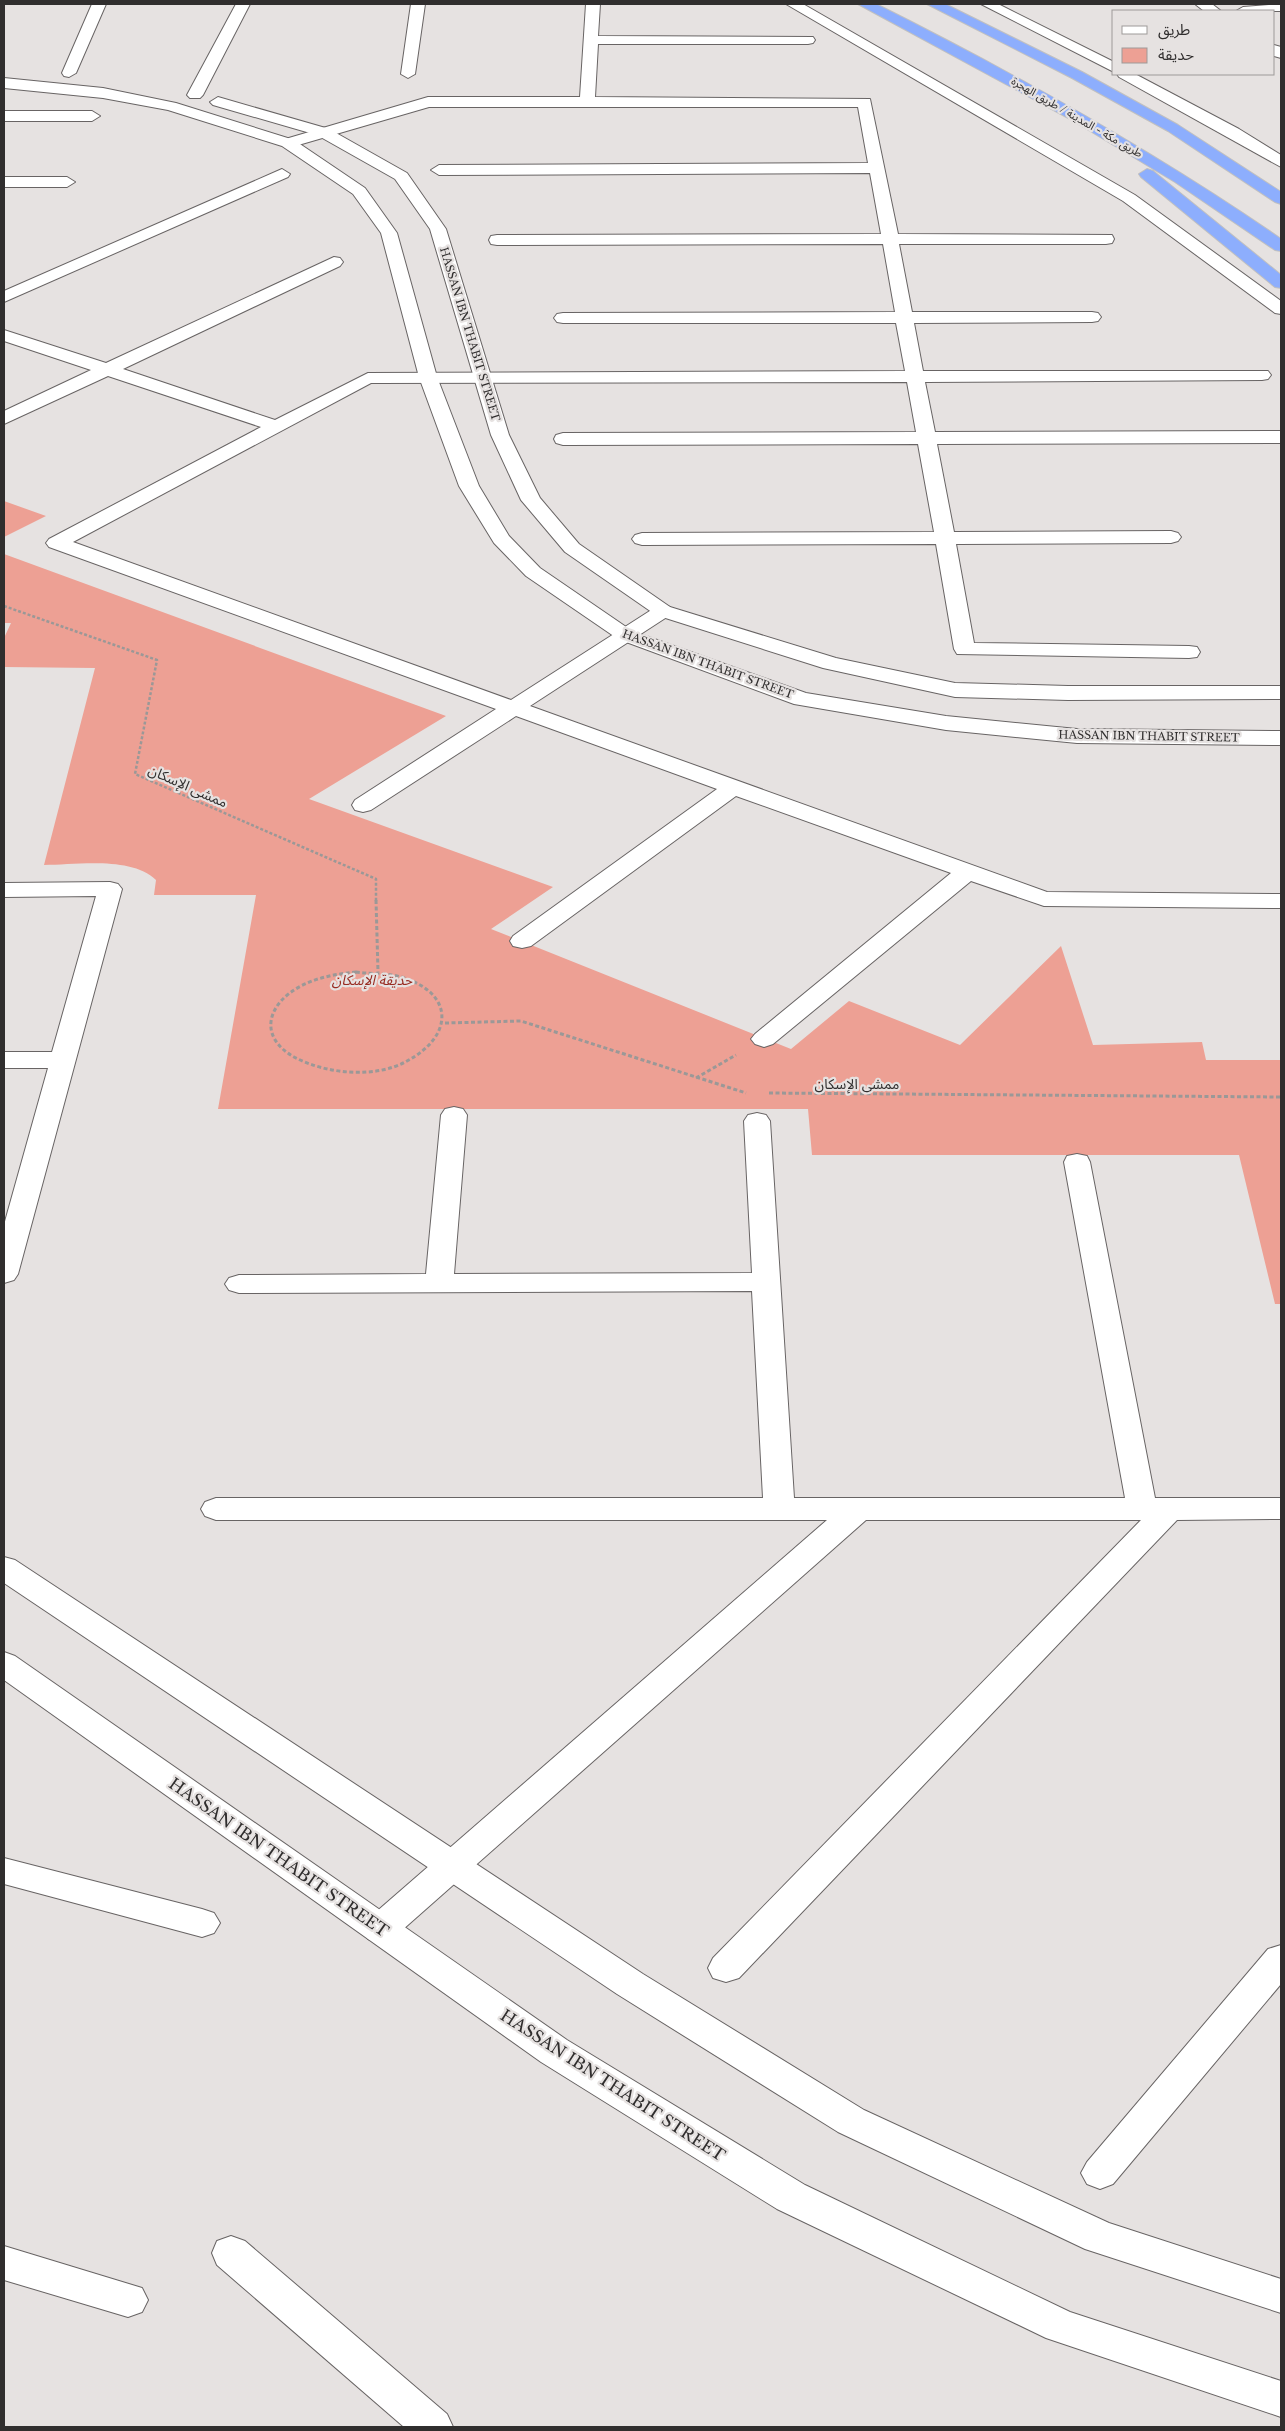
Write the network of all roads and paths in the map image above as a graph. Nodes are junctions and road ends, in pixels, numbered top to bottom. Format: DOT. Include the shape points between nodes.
graph roads {
  1 [pos="98,4"];
  2 [pos="243,4"];
  3 [pos="418,4"];
  4 [pos="593,4"];
  5 [pos="794,4"];
  6 [pos="865,4"];
  7 [pos="934,4"];
  8 [pos="988,4"];
  9 [pos="1281,7"];
  10 [pos="1252,10"];
  11 [pos="591,40"];
  12 [pos="808,40"];
  13 [pos="4,67"];
  14 [pos="1112,67"];
  15 [pos="22,68"];
  16 [pos="50,71"];
  17 [pos="69,73"];
  18 [pos="408,74"];
  19 [pos="1126,75"];
  20 [pos="114,78"];
  21 [pos="4,82"];
  22 [pos="141,83"];
  23 [pos="195,95"];
  24 [pos="1039,95"];
  25 [pos="587,102"];
  26 [pos="4,116"];
  27 [pos="92,116"];
  28 [pos="323,132"];
  29 [pos="288,143"];
  30 [pos="1213,153"];
  31 [pos="1281,162"];
  32 [pos="877,168"];
  33 [pos="438,170"];
  34 [pos="282,174"];
  35 [pos="4,182"];
  36 [pos="67,182"];
  37 [pos="1281,189"];
  38 [pos="1281,199"];
  39 [pos="890,239"];
  40 [pos="1106,239"];
  41 [pos="497,240"];
  42 [pos="1281,246"];
  43 [pos="334,262"];
  44 [pos="1281,283"];
  45 [pos="4,297"];
  46 [pos="1281,309"];
  47 [pos="904,317"];
  48 [pos="1092,317"];
  49 [pos="563,318"];
  50 [pos="4,335"];
  51 [pos="107,370"];
  52 [pos="1262,374"];
  53 [pos="915,376"];
  54 [pos="428,377"];
  55 [pos="484,377"];
  56 [pos="4,418"];
  57 [pos="276,426"];
  58 [pos="1281,437"];
  59 [pos="926,438"];
  60 [pos="563,439"];
  61 [pos="1171,537"];
  62 [pos="944,538"];
  63 [pos="642,539"];
  64 [pos="4,606"];
  65 [pos="663,611"];
  66 [pos="625,636"];
  67 [pos="1189,652"];
  68 [pos="1281,693"];
  69 [pos="513,708"];
  70 [pos="1281,738"];
  71 [pos="734,787"];
  72 [pos="363,805"];
  73 [pos="968,871"];
  74 [pos="4,890"];
  75 [pos="1281,901"];
  76 [pos="522,941"];
  77 [pos="378,972"];
  78 [pos="445,1023"];
  79 [pos="764,1039"];
  80 [pos="4,1060"];
  81 [pos="63,1060"];
  82 [pos="696,1078"];
  83 [pos="752,1093"];
  84 [pos="762,1093"];
  85 [pos="1281,1097"];
  86 [pos="454,1115"];
  87 [pos="757,1121"];
  88 [pos="1077,1162"];
  89 [pos="6,1258"];
  90 [pos="766,1282"];
  91 [pos="439,1283"];
  92 [pos="239,1284"];
  93 [pos="216,1509"];
  94 [pos="779,1509"];
  95 [pos="859,1509"];
  96 [pos="1156,1509"];
  97 [pos="1281,1509"];
  98 [pos="4,1568"];
  99 [pos="4,1664"];
  100 [pos="451,1866"];
  101 [pos="4,1871"];
  102 [pos="202,1923"];
  103 [pos="380,1929"];
  104 [pos="1281,1959"];
  105 [pos="726,1968"];
  106 [pos="1100,2173"];
  107 [pos="231,2253"];
  108 [pos="4,2263"];
  109 [pos="1281,2296"];
  110 [pos="128,2300"];
  111 [pos="1281,2399"];
  112 [pos="433,2427"];
  1 -- 17 [label="street"];
  2 -- 23 [label="street"];
  3 -- 18 [label="street"];
  4 -- 11 [label="street"];
  5 -- 46 [label="street" via="1129,198"];
  6 -- 24 [label="highway, طريق مكة - المدينة / طريق الهجرة"];
  7 -- 30 [label="highway" via="1077,75"];
  8 -- 14 [label="street"];
  9 -- 10 [label="street"];
  11 -- 12 [label="street"];
  11 -- 25 [label="street"];
  13 -- 15 [label="street"];
  16 -- 17 [label="street"];
  17 -- 20 [label="street"];
  19 -- 31 [label="street" via="1233,132"];
  21 -- 29 [label="street, HASSAN IBN THABIT STREET" via="103,93 171,106"];
  22 -- 23 [label="street, HASSAN IBN THABIT STREET"];
  23 -- 28 [label="street, HASSAN IBN THABIT STREET"];
  24 -- 42 [label="highway, طريق مكة - المدينة / طريق الهجرة" via="1207,194"];
  24 -- 44 [label="highway" via="1110,145"];
  25 -- 28 [label="street" via="428,102"];
  25 -- 32 [label="street" via="865,102"];
  26 -- 27 [label="street"];
  28 -- 29 [label="street"];
  28 -- 55 [label="street, HASSAN IBN THABIT STREET" via="401,176 438,229"];
  29 -- 54 [label="street, HASSAN IBN THABIT STREET" via="359,191 390,233"];
  30 -- 37 [label="highway"];
  30 -- 38 [label="highway"];
  32 -- 33 [label="street"];
  32 -- 39 [label="street"];
  34 -- 45 [label="street"];
  35 -- 36 [label="street"];
  39 -- 40 [label="street"];
  39 -- 41 [label="street"];
  39 -- 47 [label="street"];
  43 -- 51 [label="street"];
  47 -- 48 [label="street"];
  47 -- 49 [label="street"];
  47 -- 53 [label="street"];
  50 -- 51 [label="street"];
  51 -- 56 [label="street"];
  51 -- 57 [label="street"];
  52 -- 53 [label="street"];
  53 -- 55 [label="street"];
  53 -- 59 [label="street"];
  54 -- 55 [label="street"];
  54 -- 57 [label="street" via="368,378"];
  54 -- 66 [label="street, HASSAN IBN THABIT STREET" via="469,486 501,539 533,572"];
  55 -- 65 [label="street, HASSAN IBN THABIT STREET" via="500,435 531,500 572,548"];
  57 -- 69 [label="street" via="56,543"];
  58 -- 59 [label="street"];
  59 -- 60 [label="street"];
  59 -- 62 [label="street"];
  61 -- 62 [label="street"];
  62 -- 63 [label="street"];
  62 -- 67 [label="street" via="965,649"];
  64 -- 77 [label="path, ممشى الإسكان" via="157,660 135,774 376,879"];
  65 -- 66 [label="street"];
  65 -- 68 [label="street, HASSAN IBN THABIT STREET" via="831,663 954,690"];
  66 -- 69 [label="street"];
  66 -- 70 [label="street, HASSAN IBN THABIT STREET" via="802,699 946,723 1077,736"];
  69 -- 71 [label="street"];
  69 -- 72 [label="street"];
  71 -- 73 [label="street"];
  71 -- 76 [label="street"];
  73 -- 75 [label="street" via="1044,899"];
  73 -- 79 [label="street"];
  74 -- 81 [label="street" via="110,889"];
  77 -- 78 [label="path" via="397,976 428,990 439,1000"];
  77 -- 78 [label="path" via="336,974 308,983 286,996 270,1019 270,1031 275,1042 285,1053 317,1068 337,1071 380,1069 400,1064 431,1046"];
  78 -- 82 [label="path" via="521,1021"];
  79 -- 82 [label="path"];
  80 -- 81 [label="street"];
  81 -- 89 [label="street"];
  82 -- 83 [label="path" via="742,1093"];
  84 -- 85 [label="path, ممشى الإسكان"];
  86 -- 91 [label="street"];
  87 -- 90 [label="street"];
  88 -- 96 [label="street"];
  90 -- 91 [label="street"];
  90 -- 94 [label="street"];
  91 -- 92 [label="street"];
  93 -- 94 [label="street"];
  94 -- 95 [label="street"];
  95 -- 96 [label="street"];
  95 -- 100 [label="street"];
  96 -- 97 [label="street"];
  96 -- 105 [label="street"];
  98 -- 100 [label="street"];
  99 -- 103 [label="street, HASSAN IBN THABIT STREET"];
  100 -- 103 [label="street"];
  100 -- 109 [label="street" via="630,1984 851,2121 1099,2237"];
  101 -- 102 [label="street"];
  103 -- 111 [label="street, HASSAN IBN THABIT STREET" via="554,2051 791,2197 1060,2326"];
  104 -- 106 [label="street"];
  107 -- 112 [label="street"];
  108 -- 110 [label="street"];
}
